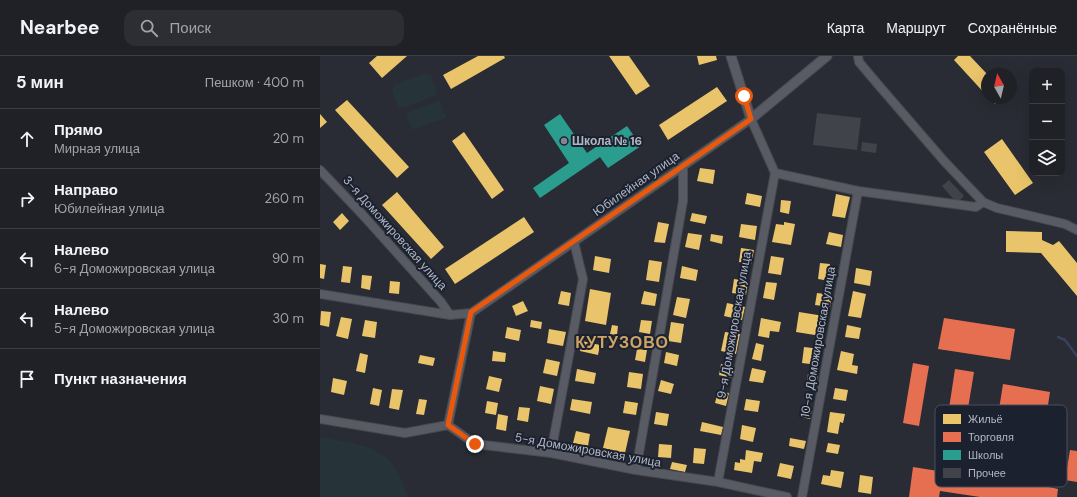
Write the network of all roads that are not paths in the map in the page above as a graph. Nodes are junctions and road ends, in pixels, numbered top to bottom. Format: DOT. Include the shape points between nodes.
graph roads {
  1 [pos="731,56"];
  2 [pos="827,56"];
  3 [pos="858,56"];
  4 [pos="751,119"];
  5 [pos="683,167"];
  6 [pos="320,170"];
  7 [pos="775,173"];
  8 [pos="858,191"];
  9 [pos="983,202"];
  10 [pos="1077,230"];
  11 [pos="574,242"];
  12 [pos="320,294"];
  13 [pos="471,312"];
  14 [pos="450,315"];
  15 [pos="320,420"];
  16 [pos="448,425"];
  17 [pos="551,453"];
  18 [pos="636,470"];
  19 [pos="718,482"];
  20 [pos="787,497"];
  21 [pos="802,497"];
  1 -- 4 [label="street"];
  2 -- 4 [label="street, Юбилейная улица"];
  3 -- 9 [label="street" via="859,62 881,88"];
  4 -- 5 [label="street, Юбилейная улица"];
  4 -- 7 [label="street"];
  5 -- 11 [label="street, Юбилейная улица"];
  5 -- 18 [label="street" via="683,201"];
  6 -- 14 [label="street, 3-я Доможировская улица"];
  7 -- 8 [label="street"];
  7 -- 19 [label="street, 9-я Доможировская улица"];
  8 -- 9 [label="street" via="976,207"];
  8 -- 21 [label="street, 10-я Доможировская улица"];
  9 -- 10 [label="street" via="997,208 1065,224"];
  11 -- 13 [label="street, Юбилейная улица"];
  11 -- 17 [label="street" via="583,279"];
  12 -- 14 [label="street, Юбилейная улица"];
  13 -- 14 [label="street, Юбилейная улица"];
  13 -- 16 [label="street"];
  15 -- 16 [label="street" via="405,433"];
  16 -- 17 [label="street, 5-я Доможировская улица" via="475,444"];
  17 -- 18 [label="street, 5-я Доможировская улица"];
  18 -- 19 [label="street, 5-я Доможировская улица"];
  19 -- 20 [label="street, 5-я Доможировская улица"];
}
